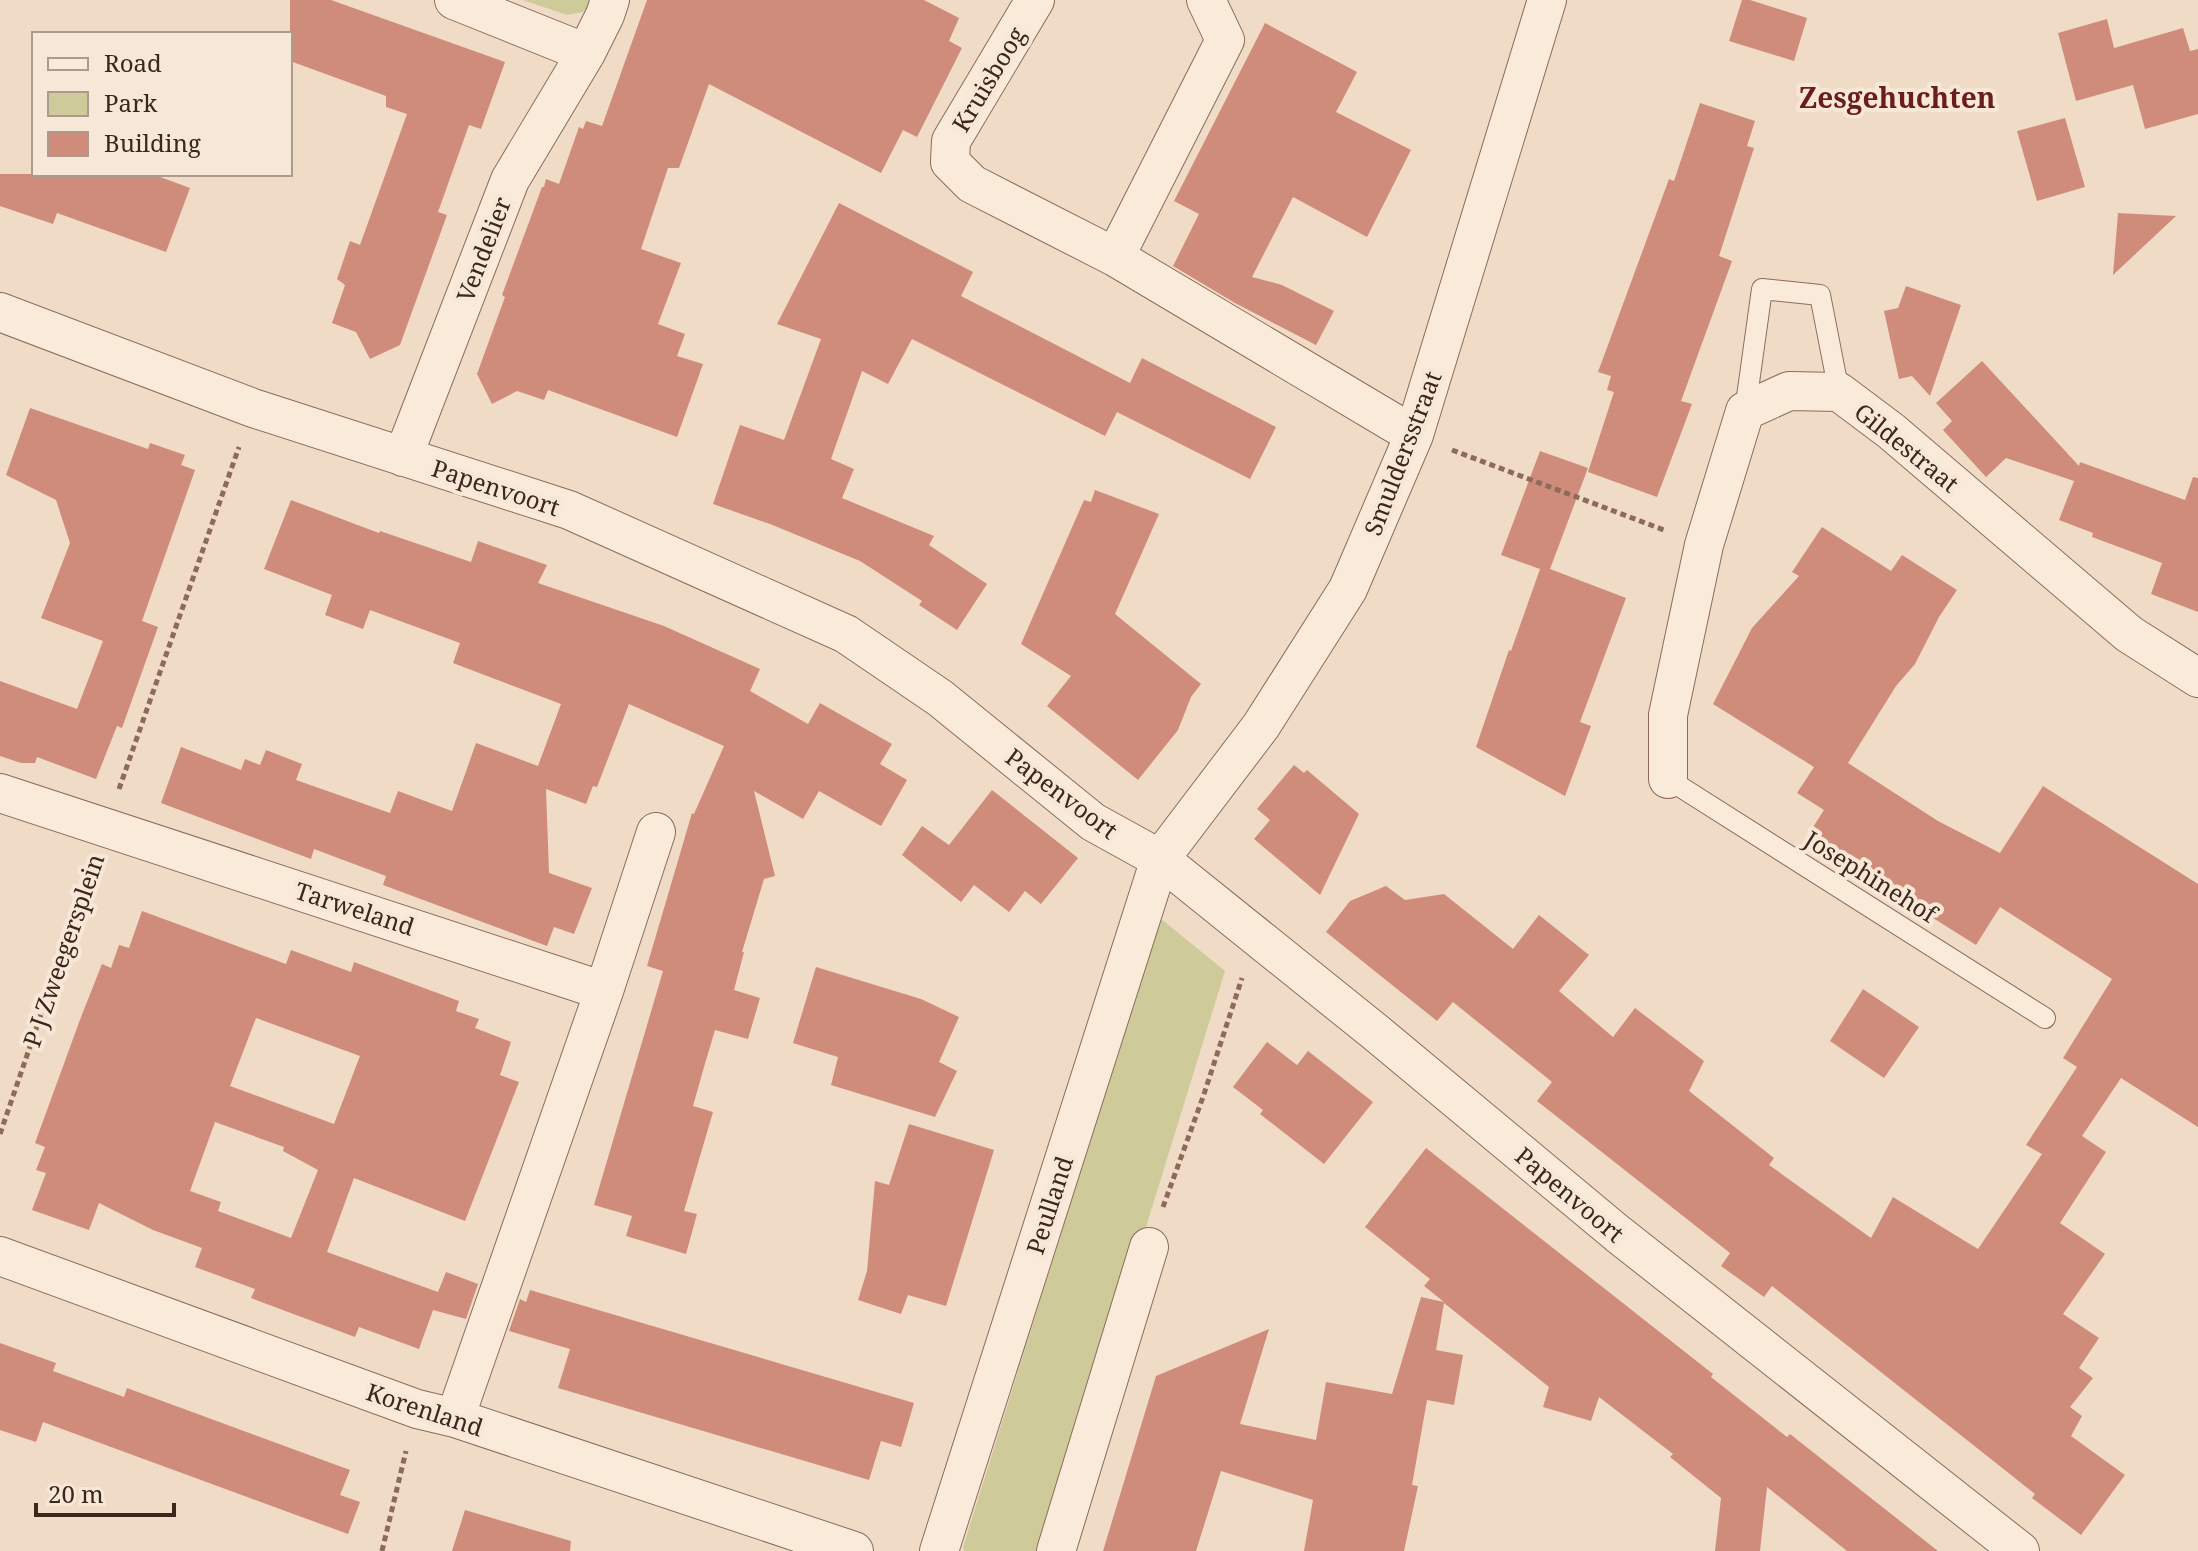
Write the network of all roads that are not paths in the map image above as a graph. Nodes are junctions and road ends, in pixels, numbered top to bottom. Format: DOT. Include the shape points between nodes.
graph roads {
  1 [pos="454,0"];
  2 [pos="610,0"];
  3 [pos="1035,0"];
  4 [pos="1206,0"];
  5 [pos="1547,0"];
  6 [pos="586,53"];
  7 [pos="1115,257"];
  8 [pos="0,312"];
  9 [pos="1839,392"];
  10 [pos="1745,411"];
  11 [pos="1414,435"];
  12 [pos="403,457"];
  13 [pos="2198,678"];
  14 [pos="1668,779"];
  15 [pos="0,793"];
  16 [pos="106,826"];
  17 [pos="656,832"];
  18 [pos="1160,859"];
  19 [pos="604,991"];
  20 [pos="2045,1018"];
  21 [pos="1149,1247"];
  22 [pos="0,1256"];
  23 [pos="455,1418"];
  24 [pos="854,1551"];
  25 [pos="939,1551"];
  26 [pos="1056,1551"];
  27 [pos="2020,1551"];
  1 -- 6 [label="street"];
  2 -- 6 [label="street, Vendelier"];
  3 -- 7 [label="street, Kruisboog" via="951,141 950,162 972,184"];
  4 -- 7 [label="street" via="1225,40"];
  5 -- 11 [label="street, Smuldersstraat"];
  6 -- 12 [label="street, Vendelier" via="510,180"];
  7 -- 11 [label="street, Kruisboog"];
  8 -- 12 [label="street, Papenvoort" via="253,408"];
  9 -- 10 [label="street, Gildestraat" via="1789,391"];
  9 -- 10 [label="lane" via="1820,295 1762,289"];
  9 -- 13 [label="street, Gildestraat" via="2129,634"];
  10 -- 14 [label="street" via="1704,545 1668,715"];
  11 -- 18 [label="street, Smuldersstraat" via="1348,589 1261,726"];
  12 -- 18 [label="street, Papenvoort" via="569,510 846,634 940,698 1093,822"];
  14 -- 20 [label="lane, Josephinehof"];
  15 -- 16 [label="street, P J Zweegersplein"];
  16 -- 19 [label="street, Tarweland"];
  17 -- 19 [label="street"];
  18 -- 25 [label="street, Peulland"];
  18 -- 27 [label="street, Papenvoort" via="1630,1244"];
  19 -- 23 [label="street"];
  21 -- 26 [label="street"];
  22 -- 23 [label="street, Korenland" via="417,1409"];
  23 -- 24 [label="street, Korenland"];
}
